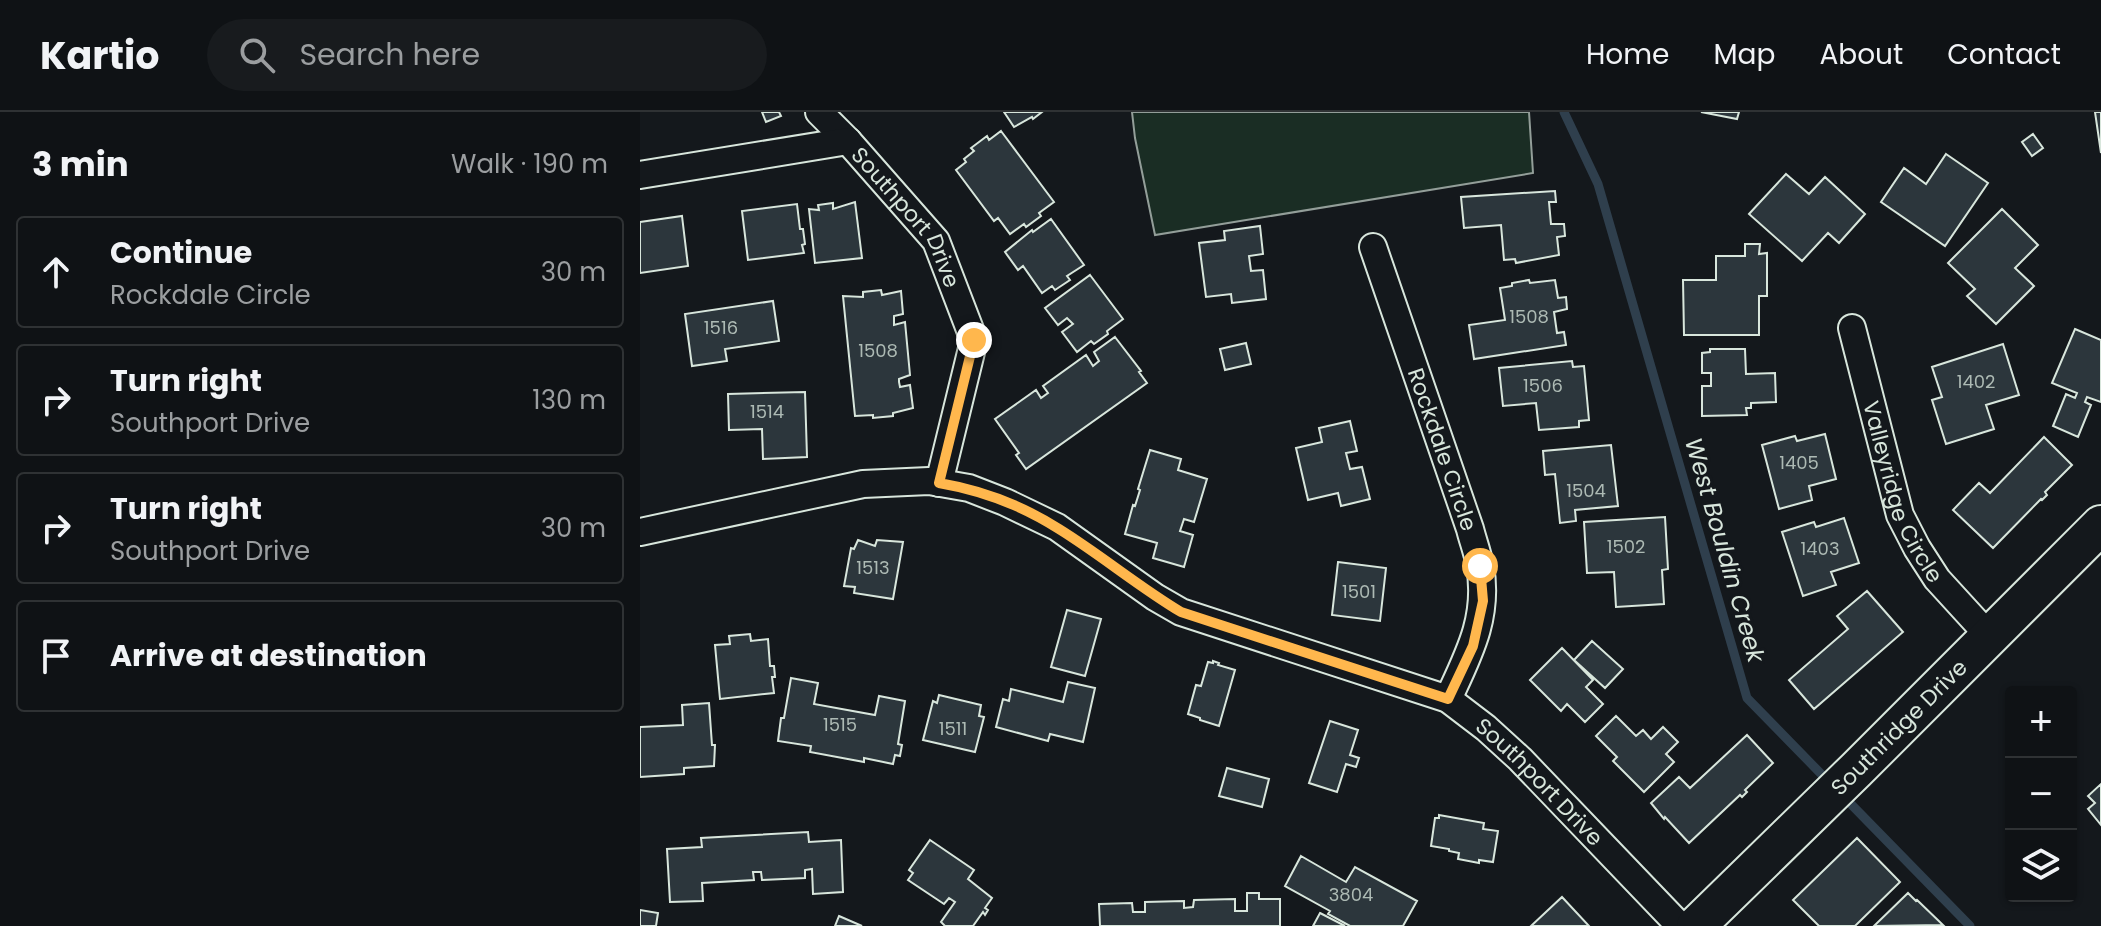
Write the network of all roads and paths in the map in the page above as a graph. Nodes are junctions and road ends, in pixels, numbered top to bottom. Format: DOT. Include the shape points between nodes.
graph roads {
  1 [pos="819,112"];
  2 [pos="848,141"];
  3 [pos="640,175"];
  4 [pos="1373,247"];
  5 [pos="1852,328"];
  6 [pos="939,483"];
  7 [pos="2101,525"];
  8 [pos="640,532"];
  9 [pos="1990,637"];
  10 [pos="1448,699"];
  11 [pos="1680,926"];
  12 [pos="1696,926"];
  1 -- 2 [label="street, Southport Drive"];
  2 -- 3 [label="street, Southport Drive"];
  2 -- 6 [label="street, Southport Drive" via="936,241 974,340"];
  4 -- 10 [label="street, Rockdale Circle" via="1480,566 1483,601 1473,646"];
  5 -- 9 [label="street, Valleyridge Circle" via="1900,515 1937,579"];
  6 -- 8 [label="street, Southport Drive" via="863,484"];
  6 -- 10 [label="street, Southport Drive" via="969,488 1057,527 1181,612"];
  7 -- 9 [label="street, Southridge Drive"];
  9 -- 12 [label="street, Southridge Drive"];
  10 -- 11 [label="street, Southport Drive" via="1520,759"];
}
